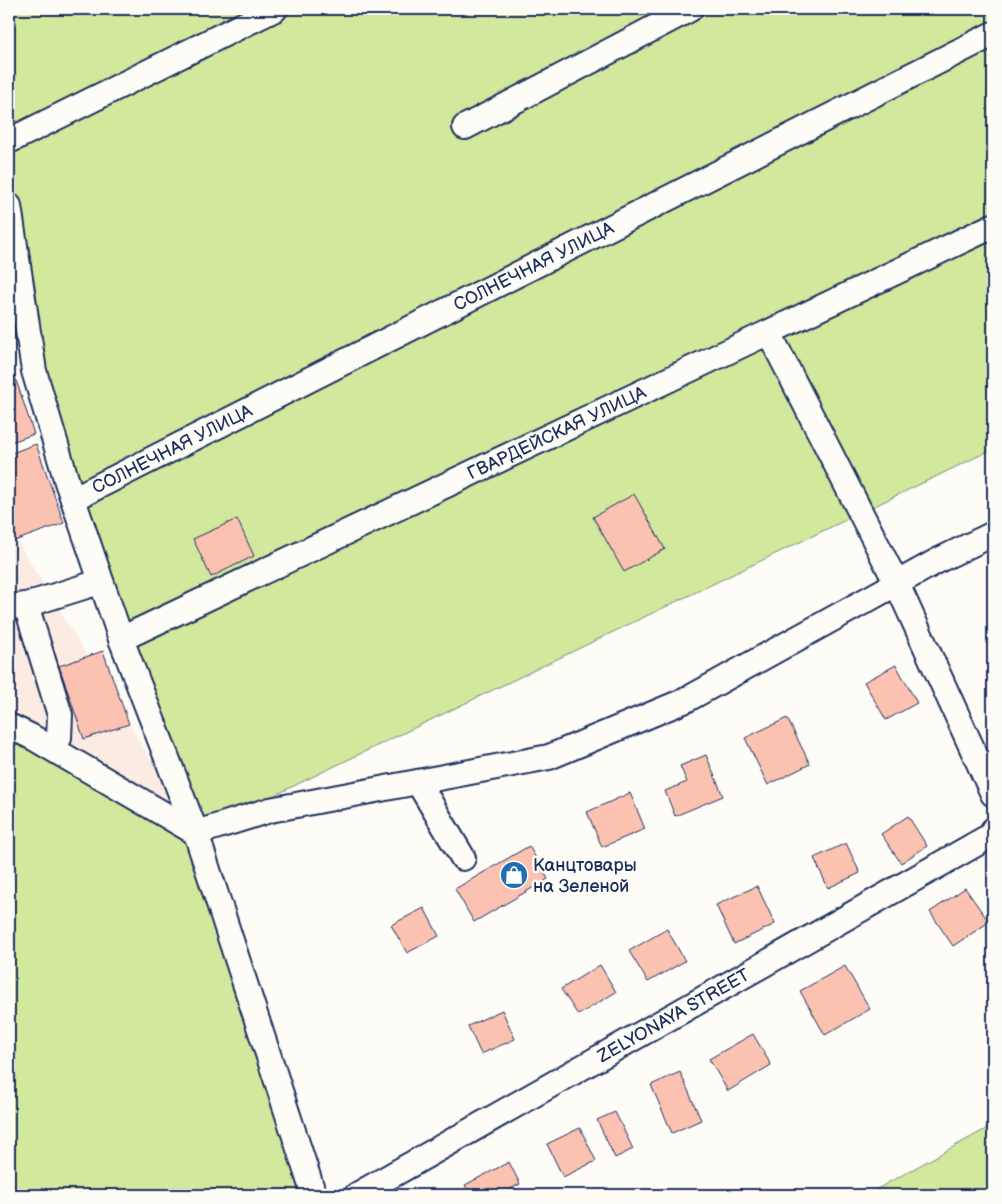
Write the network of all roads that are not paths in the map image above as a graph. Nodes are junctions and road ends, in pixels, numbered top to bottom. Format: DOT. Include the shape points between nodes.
graph roads {
  1 [pos="276,9"];
  2 [pos="690,9"];
  3 [pos="993,34"];
  4 [pos="465,127"];
  5 [pos="9,141"];
  6 [pos="9,206"];
  7 [pos="993,226"];
  8 [pos="769,333"];
  9 [pos="73,499"];
  10 [pos="993,534"];
  11 [pos="96,582"];
  12 [pos="897,584"];
  13 [pos="18,606"];
  14 [pos="121,639"];
  15 [pos="9,726"];
  16 [pos="59,738"];
  17 [pos="418,782"];
  18 [pos="993,794"];
  19 [pos="196,833"];
  20 [pos="992,833"];
  21 [pos="463,858"];
  22 [pos="314,1195"];
  23 [pos="356,1195"];
  1 -- 5 [label="street"];
  2 -- 4 [label="street"];
  3 -- 9 [label="street, СОЛНЕЧНАЯ УЛИЦА"];
  6 -- 9 [label="street" via="34,371"];
  7 -- 8 [label="street, ГВАРДЕЙСКАЯ УЛИЦА"];
  8 -- 12 [label="street"];
  8 -- 14 [label="street, ГВАРДЕЙСКАЯ УЛИЦА"];
  9 -- 14 [label="street"];
  10 -- 12 [label="street"];
  11 -- 13 [label="street"];
  12 -- 17 [label="street" via="686,700 549,757"];
  12 -- 18 [label="street"];
  13 -- 16 [label="street" via="60,715"];
  14 -- 19 [label="street"];
  15 -- 19 [label="street"];
  17 -- 19 [label="street" via="270,810"];
  17 -- 21 [label="street"];
  19 -- 22 [label="street"];
  20 -- 23 [label="street, ZELYONAYA STREET"];
}
